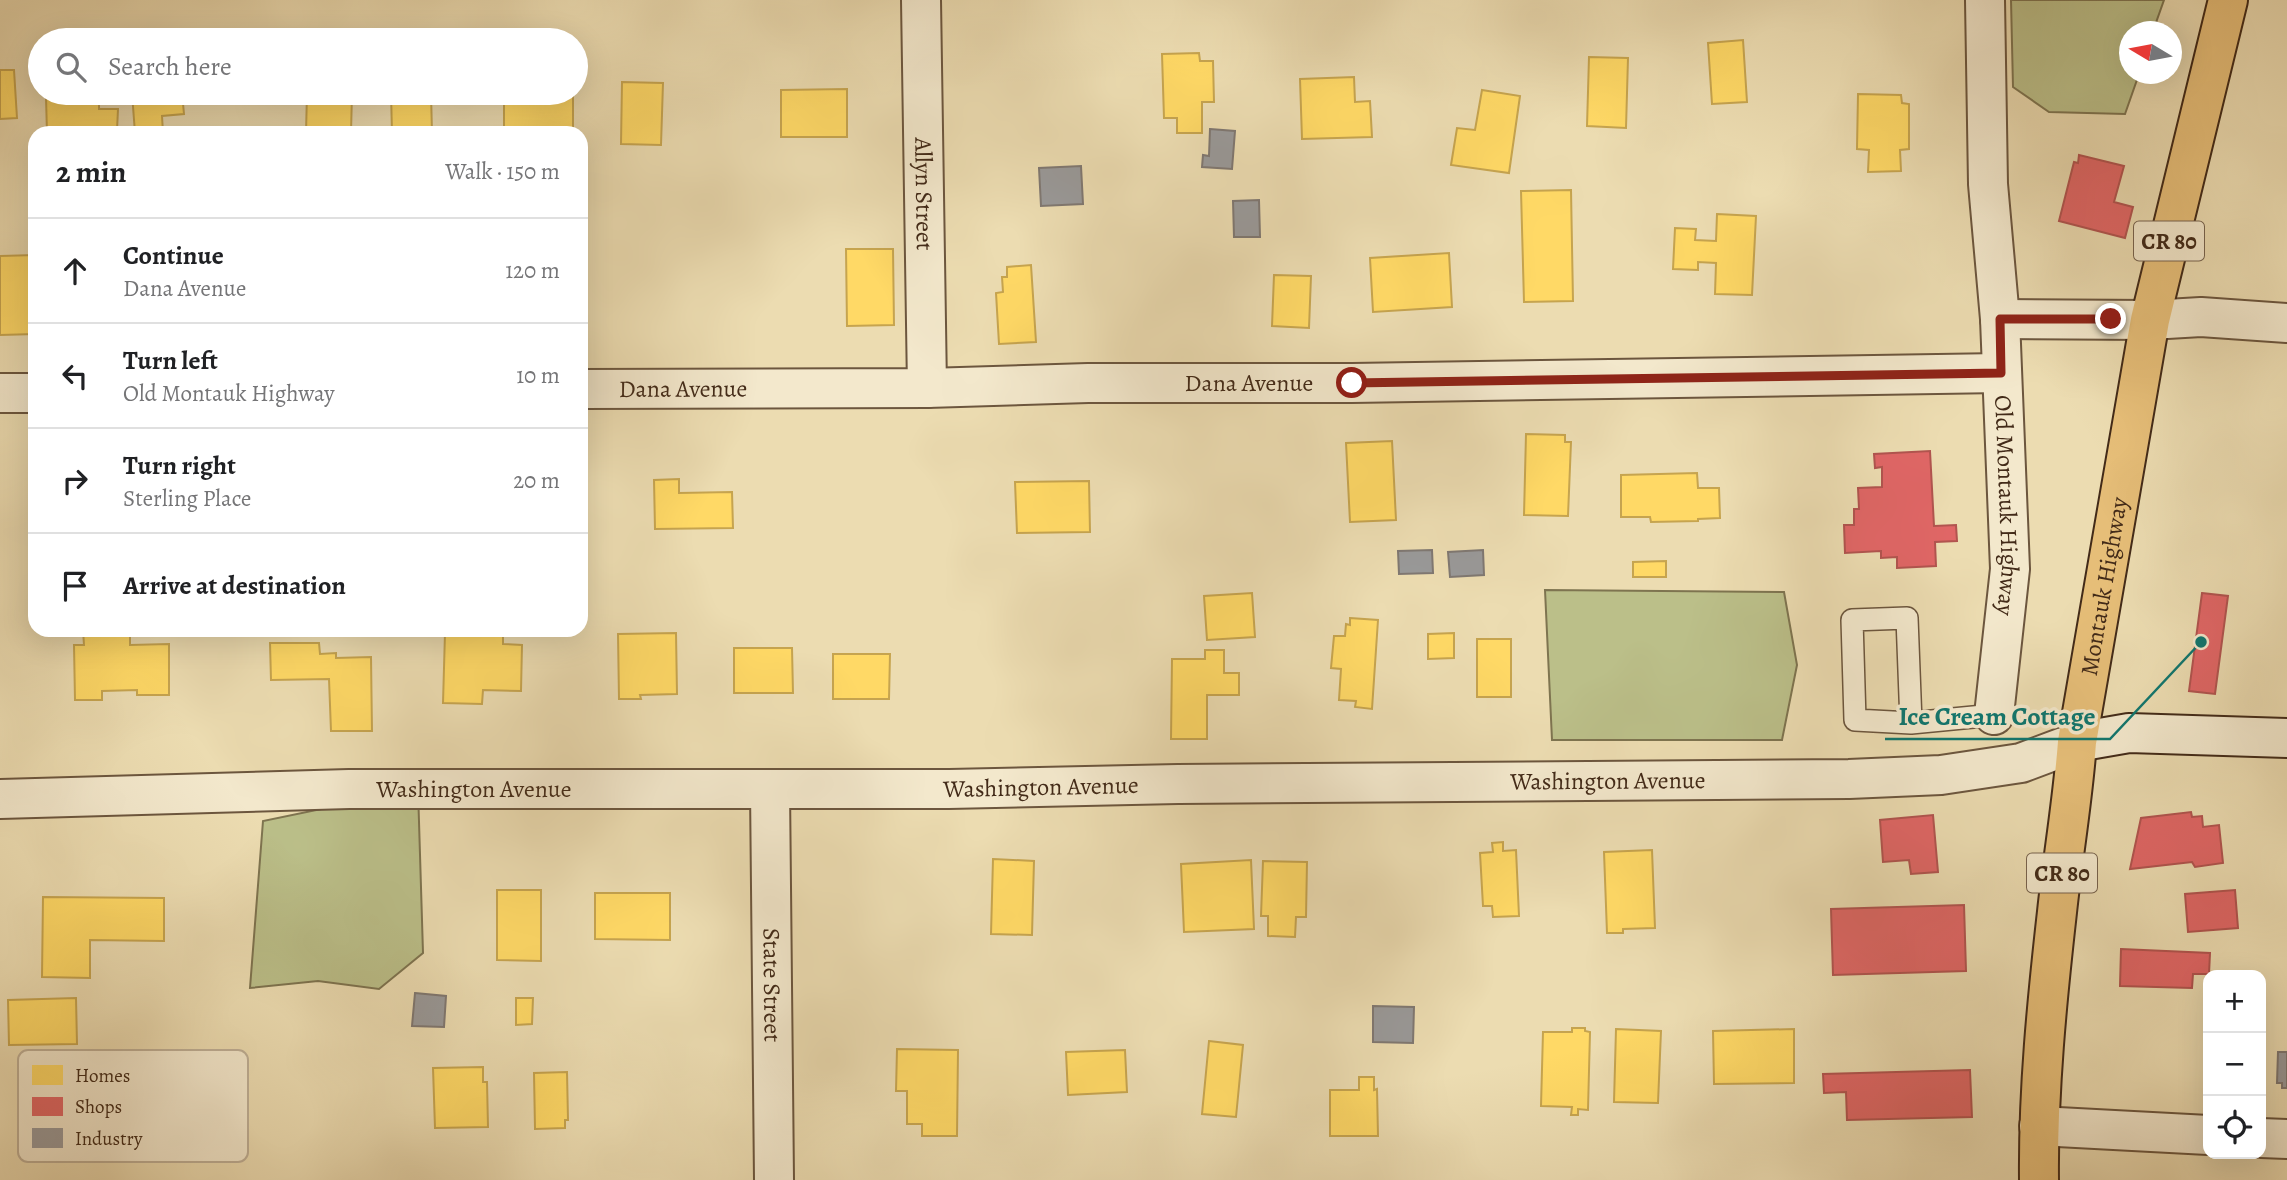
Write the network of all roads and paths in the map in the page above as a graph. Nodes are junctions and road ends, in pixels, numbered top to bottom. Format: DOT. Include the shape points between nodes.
graph roads {
  1 [pos="921,0"];
  2 [pos="1985,0"];
  3 [pos="2228,0"];
  4 [pos="2000,319"];
  5 [pos="2150,320"];
  6 [pos="2287,323"];
  7 [pos="2001,373"];
  8 [pos="927,388"];
  9 [pos="588,390"];
  10 [pos="0,393"];
  11 [pos="28,393"];
  12 [pos="1994,715"];
  13 [pos="1911,723"];
  14 [pos="2287,738"];
  15 [pos="2077,742"];
  16 [pos="770,789"];
  17 [pos="0,799"];
  18 [pos="2039,1126"];
  19 [pos="2203,1135"];
  20 [pos="2266,1138"];
  21 [pos="2287,1139"];
  22 [pos="774,1180"];
  23 [pos="2039,1180"];
  1 -- 8 [label="street, Allyn Street"];
  2 -- 4 [label="street, Old Montauk Highway" via="1988,184"];
  3 -- 5 [label="main road, Montauk Highway / CR 80"];
  4 -- 5 [label="street"];
  4 -- 7 [label="street, Old Montauk Highway"];
  5 -- 6 [label="street" via="2201,317"];
  5 -- 15 [label="main road, Montauk Highway / CR 80"];
  7 -- 8 [label="street, Dana Avenue"];
  7 -- 12 [label="street, Old Montauk Highway" via="2010,569"];
  8 -- 9 [label="street, Dana Avenue"];
  10 -- 11 [label="street"];
  12 -- 13 [label="lane"];
  13 -- 13 [label="lane" via="1855,720 1852,620 1907,618"];
  14 -- 15 [label="street, Washington Avenue" via="2129,733"];
  15 -- 16 [label="street, Washington Avenue" via="2021,763 1941,775 1849,779"];
  15 -- 18 [label="main road, Montauk Highway / CR 80"];
  16 -- 17 [label="street, Washington Avenue" via="349,789"];
  16 -- 22 [label="street, State Street"];
  18 -- 19 [label="street"];
  18 -- 23 [label="main road, Montauk Highway / CR 80"];
  20 -- 21 [label="street"];
}
